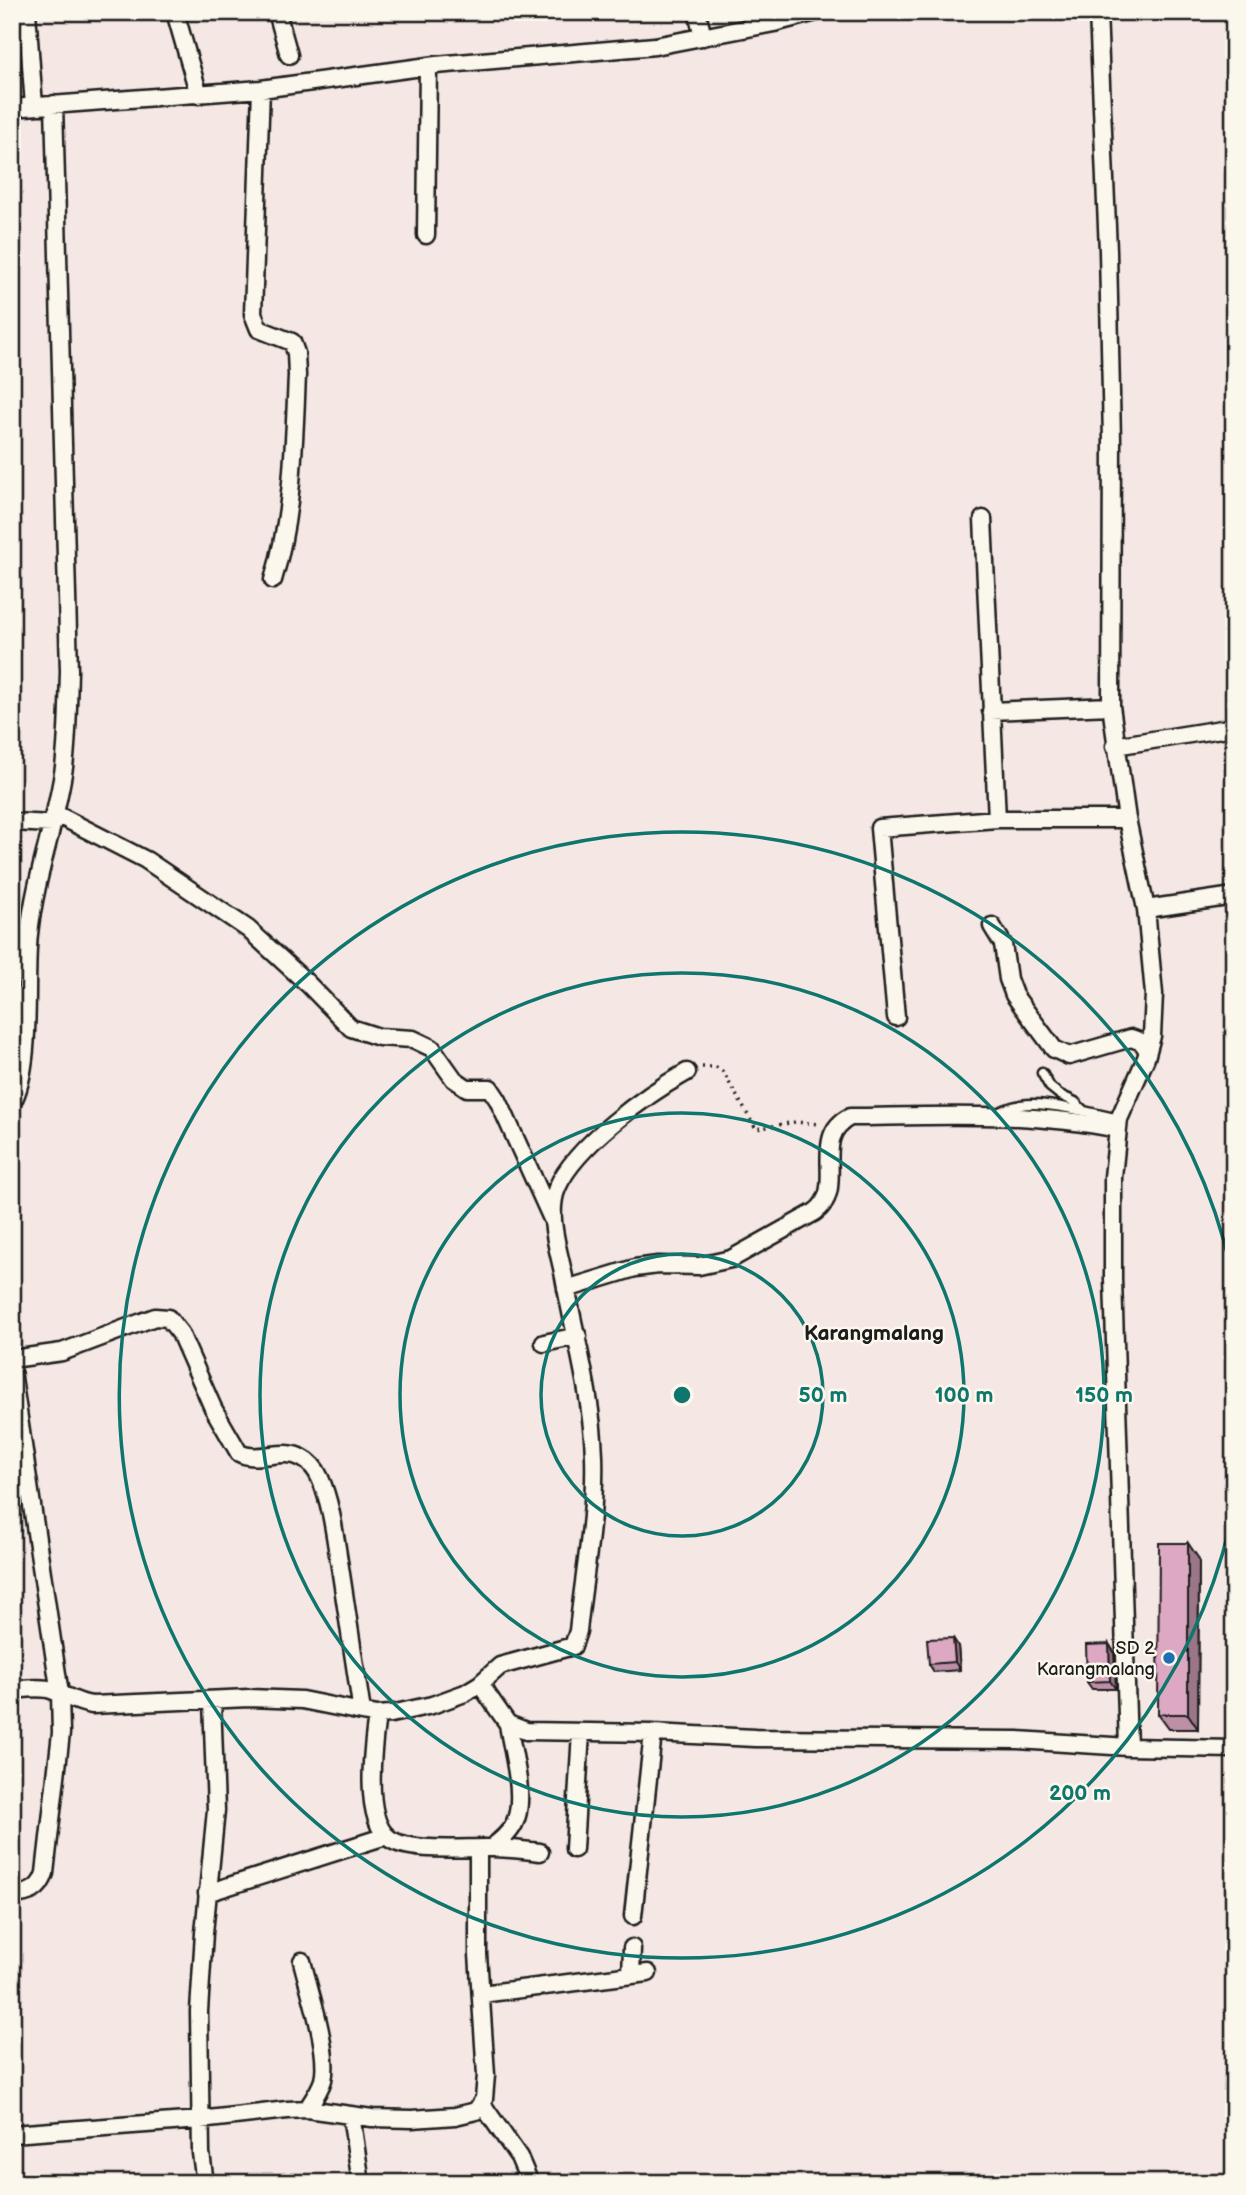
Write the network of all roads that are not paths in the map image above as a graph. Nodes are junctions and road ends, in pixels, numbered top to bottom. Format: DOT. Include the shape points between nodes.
graph roads {
  1 [pos="27,12"];
  2 [pos="176,12"];
  3 [pos="277,12"];
  4 [pos="697,12"];
  5 [pos="816,12"];
  6 [pos="1098,12"];
  7 [pos="703,37"];
  8 [pos="289,55"];
  9 [pos="428,66"];
  10 [pos="261,89"];
  11 [pos="199,94"];
  12 [pos="54,104"];
  13 [pos="34,106"];
  14 [pos="12,108"];
  15 [pos="426,235"];
  16 [pos="983,519"];
  17 [pos="273,580"];
  18 [pos="1111,706"];
  19 [pos="991,711"];
  20 [pos="1234,727"];
  21 [pos="1115,746"];
  22 [pos="53,818"];
  23 [pos="997,818"];
  24 [pos="1127,819"];
  25 [pos="12,822"];
  26 [pos="1234,896"];
  27 [pos="1146,909"];
  28 [pos="992,926"];
  29 [pos="896,1017"];
  30 [pos="1147,1055"];
  31 [pos="687,1072"];
  32 [pos="1042,1073"];
  33 [pos="12,1103"];
  34 [pos="1084,1111"];
  35 [pos="994,1115"];
  36 [pos="1118,1124"];
  37 [pos="555,1223"];
  38 [pos="566,1289"];
  39 [pos="578,1336"];
  40 [pos="544,1343"];
  41 [pos="12,1359"];
  42 [pos="12,1371"];
  43 [pos="480,1684"];
  44 [pos="12,1690"];
  45 [pos="60,1694"];
  46 [pos="212,1700"];
  47 [pos="370,1713"];
  48 [pos="508,1724"];
  49 [pos="581,1732"];
  50 [pos="653,1733"];
  51 [pos="1128,1747"];
  52 [pos="1234,1749"];
  53 [pos="386,1836"];
  54 [pos="484,1848"];
  55 [pos="574,1849"];
  56 [pos="540,1852"];
  57 [pos="207,1893"];
  58 [pos="12,1895"];
  59 [pos="633,1916"];
  60 [pos="632,1948"];
  61 [pos="302,1961"];
  62 [pos="648,1973"];
  63 [pos="631,1975"];
  64 [pos="481,1994"];
  65 [pos="482,2104"];
  66 [pos="307,2109"];
  67 [pos="351,2115"];
  68 [pos="200,2120"];
  69 [pos="12,2134"];
  70 [pos="205,2183"];
  71 [pos="361,2183"];
  72 [pos="530,2183"];
  1 -- 13 [label="street"];
  2 -- 11 [label="street"];
  3 -- 8 [label="street"];
  4 -- 7 [label="street"];
  5 -- 7 [label="street"];
  6 -- 18 [label="street" via="1112,441"];
  7 -- 9 [label="street" via="655,46"];
  9 -- 10 [label="street"];
  9 -- 15 [label="street"];
  10 -- 11 [label="street"];
  10 -- 17 [label="street" via="253,314 259,329 292,342 297,375 283,544"];
  11 -- 12 [label="street"];
  12 -- 13 [label="street"];
  12 -- 22 [label="street" via="69,671 64,767"];
  13 -- 14 [label="street"];
  16 -- 19 [label="street"];
  18 -- 19 [label="street"];
  18 -- 21 [label="street"];
  19 -- 23 [label="street"];
  20 -- 21 [label="street"];
  21 -- 24 [label="street"];
  22 -- 25 [label="street"];
  22 -- 33 [label="street" via="29,933 23,1061"];
  22 -- 37 [label="street" via="146,860 248,929 351,1028 379,1037 413,1039 432,1048 454,1079 471,1089 487,1087 494,1092"];
  23 -- 24 [label="street"];
  23 -- 29 [label="street" via="879,828"];
  24 -- 27 [label="street"];
  26 -- 27 [label="street"];
  27 -- 30 [label="street" via="1154,994"];
  28 -- 30 [label="street" via="1003,944 1014,995 1054,1049 1069,1056 1131,1038 1142,1042"];
  30 -- 36 [label="street"];
  31 -- 37 [label="street" via="620,1117 576,1161 557,1189"];
  32 -- 34 [label="lane" via="1050,1087"];
  34 -- 35 [label="lane" via="1036,1103 1007,1107"];
  34 -- 36 [label="lane"];
  35 -- 36 [label="street"];
  35 -- 38 [label="street" via="850,1117 835,1127 827,1199 815,1212 731,1259 699,1266 635,1268"];
  36 -- 51 [label="street" via="1113,1279"];
  37 -- 38 [label="street"];
  38 -- 39 [label="street"];
  39 -- 40 [label="street"];
  39 -- 43 [label="street" via="592,1426 594,1474 576,1642 566,1649 500,1667"];
  41 -- 47 [label="street" via="62,1353 155,1317 171,1320 239,1452 251,1457 300,1457 318,1474 328,1501"];
  42 -- 45 [label="street"];
  43 -- 47 [label="street" via="432,1705"];
  43 -- 48 [label="street"];
  44 -- 45 [label="street" via="43,1689"];
  45 -- 46 [label="street" via="92,1705"];
  45 -- 58 [label="street" via="60,1744 45,1873 36,1889"];
  46 -- 47 [label="street" via="292,1700"];
  46 -- 57 [label="street" via="216,1810"];
  47 -- 53 [label="street" via="372,1790 377,1821"];
  48 -- 49 [label="street" via="520,1730"];
  48 -- 54 [label="street" via="518,1813 508,1833"];
  49 -- 50 [label="street"];
  49 -- 55 [label="street"];
  50 -- 51 [label="street" via="1018,1740"];
  50 -- 59 [label="street"];
  51 -- 52 [label="street"];
  53 -- 54 [label="street" via="409,1846"];
  53 -- 57 [label="street"];
  54 -- 56 [label="street"];
  54 -- 64 [label="street" via="477,1904"];
  57 -- 68 [label="street" via="200,1974"];
  60 -- 63 [label="street"];
  61 -- 66 [label="street" via="324,2068 323,2081"];
  62 -- 63 [label="street"];
  63 -- 64 [label="street"];
  64 -- 65 [label="street" via="486,2076"];
  65 -- 67 [label="street" via="473,2112 444,2117"];
  65 -- 72 [label="street" via="519,2157"];
  66 -- 67 [label="street"];
  66 -- 68 [label="street"];
  67 -- 71 [label="street"];
  68 -- 69 [label="street"];
  68 -- 70 [label="street"];
}
